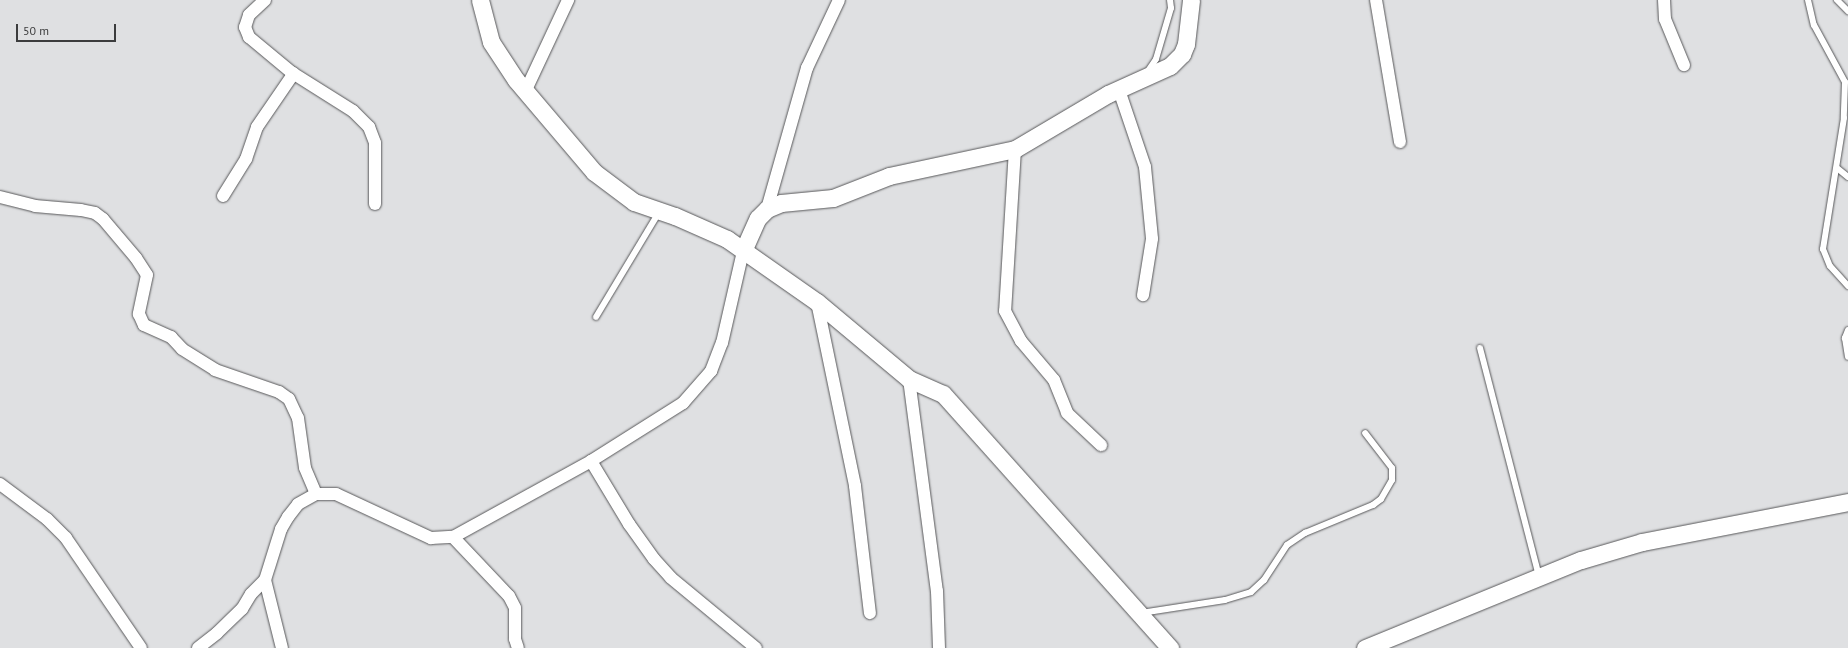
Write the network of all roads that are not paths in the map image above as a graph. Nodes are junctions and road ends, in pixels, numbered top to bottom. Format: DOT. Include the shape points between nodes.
graph roads {
  1 [pos="265,0"];
  2 [pos="480,0"];
  3 [pos="568,0"];
  4 [pos="839,0"];
  5 [pos="1170,0"];
  6 [pos="1191,0"];
  7 [pos="1376,0"];
  8 [pos="1664,0"];
  9 [pos="1808,0"];
  10 [pos="1837,0"];
  11 [pos="1848,11"];
  12 [pos="1684,65"];
  13 [pos="294,74"];
  14 [pos="1142,79"];
  15 [pos="1119,90"];
  16 [pos="525,92"];
  17 [pos="1400,142"];
  18 [pos="1015,149"];
  19 [pos="1837,168"];
  20 [pos="1848,177"];
  21 [pos="223,196"];
  22 [pos="0,198"];
  23 [pos="375,204"];
  24 [pos="767,209"];
  25 [pos="660,211"];
  26 [pos="743,251"];
  27 [pos="1848,286"];
  28 [pos="1143,295"];
  29 [pos="817,302"];
  30 [pos="596,317"];
  31 [pos="1848,330"];
  32 [pos="1480,348"];
  33 [pos="1848,357"];
  34 [pos="908,379"];
  35 [pos="1365,433"];
  36 [pos="1101,445"];
  37 [pos="591,461"];
  38 [pos="0,484"];
  39 [pos="316,494"];
  40 [pos="1848,502"];
  41 [pos="453,537"];
  42 [pos="1539,577"];
  43 [pos="265,580"];
  44 [pos="870,613"];
  45 [pos="1140,613"];
  46 [pos="141,648"];
  47 [pos="198,648"];
  48 [pos="282,648"];
  49 [pos="518,648"];
  50 [pos="756,648"];
  51 [pos="939,648"];
  52 [pos="1170,648"];
  53 [pos="1365,648"];
  1 -- 13 [label="street" via="249,15 245,28 249,37"];
  2 -- 16 [label="street" via="491,42"];
  3 -- 16 [label="street"];
  4 -- 24 [label="street" via="807,68"];
  5 -- 14 [label="lane" via="1171,8 1156,59"];
  6 -- 14 [label="street" via="1186,44 1182,54 1170,66"];
  7 -- 17 [label="street"];
  8 -- 12 [label="street" via="1664,19"];
  9 -- 19 [label="lane" via="1814,25 1845,82 1844,118"];
  10 -- 11 [label="lane"];
  13 -- 21 [label="street" via="257,128 244,164"];
  13 -- 23 [label="street" via="353,111 370,128 375,143"];
  14 -- 15 [label="street"];
  15 -- 18 [label="street"];
  15 -- 28 [label="street" via="1145,167 1152,239"];
  16 -- 25 [label="street" via="594,172 634,202"];
  18 -- 24 [label="street" via="889,176 833,198 780,203"];
  18 -- 36 [label="street" via="1005,311 1021,341 1054,380 1067,413"];
  19 -- 20 [label="lane"];
  19 -- 27 [label="lane" via="1823,249 1830,266"];
  22 -- 39 [label="street" via="35,206 81,210 95,213 103,219 136,258 147,276 139,314 144,326 171,337 182,349 216,370 279,392 289,399 298,418 305,468"];
  24 -- 26 [label="street" via="758,218"];
  25 -- 26 [label="street" via="727,239"];
  25 -- 30 [label="lane"];
  26 -- 29 [label="street"];
  26 -- 37 [label="street" via="722,344 711,371 683,403"];
  29 -- 34 [label="street"];
  29 -- 44 [label="street" via="855,486"];
  31 -- 33 [label="lane" via="1845,338"];
  32 -- 42 [label="lane"];
  34 -- 45 [label="street" via="943,394"];
  34 -- 51 [label="street" via="937,591"];
  35 -- 45 [label="lane" via="1392,468 1392,480 1381,499 1373,505 1305,533 1287,544 1264,580 1251,592 1225,600"];
  37 -- 41 [label="street"];
  37 -- 50 [label="street" via="629,524 654,559 671,578"];
  38 -- 46 [label="street" via="47,519 66,538"];
  39 -- 41 [label="street" via="336,494 431,538"];
  39 -- 43 [label="street" via="298,504 288,517 281,529"];
  40 -- 42 [label="street" via="1642,542 1581,560"];
  41 -- 49 [label="street" via="508,596 515,608 515,639"];
  42 -- 53 [label="street"];
  43 -- 47 [label="street" via="251,594 242,609"];
  43 -- 48 [label="street"];
  45 -- 52 [label="street"];
}
